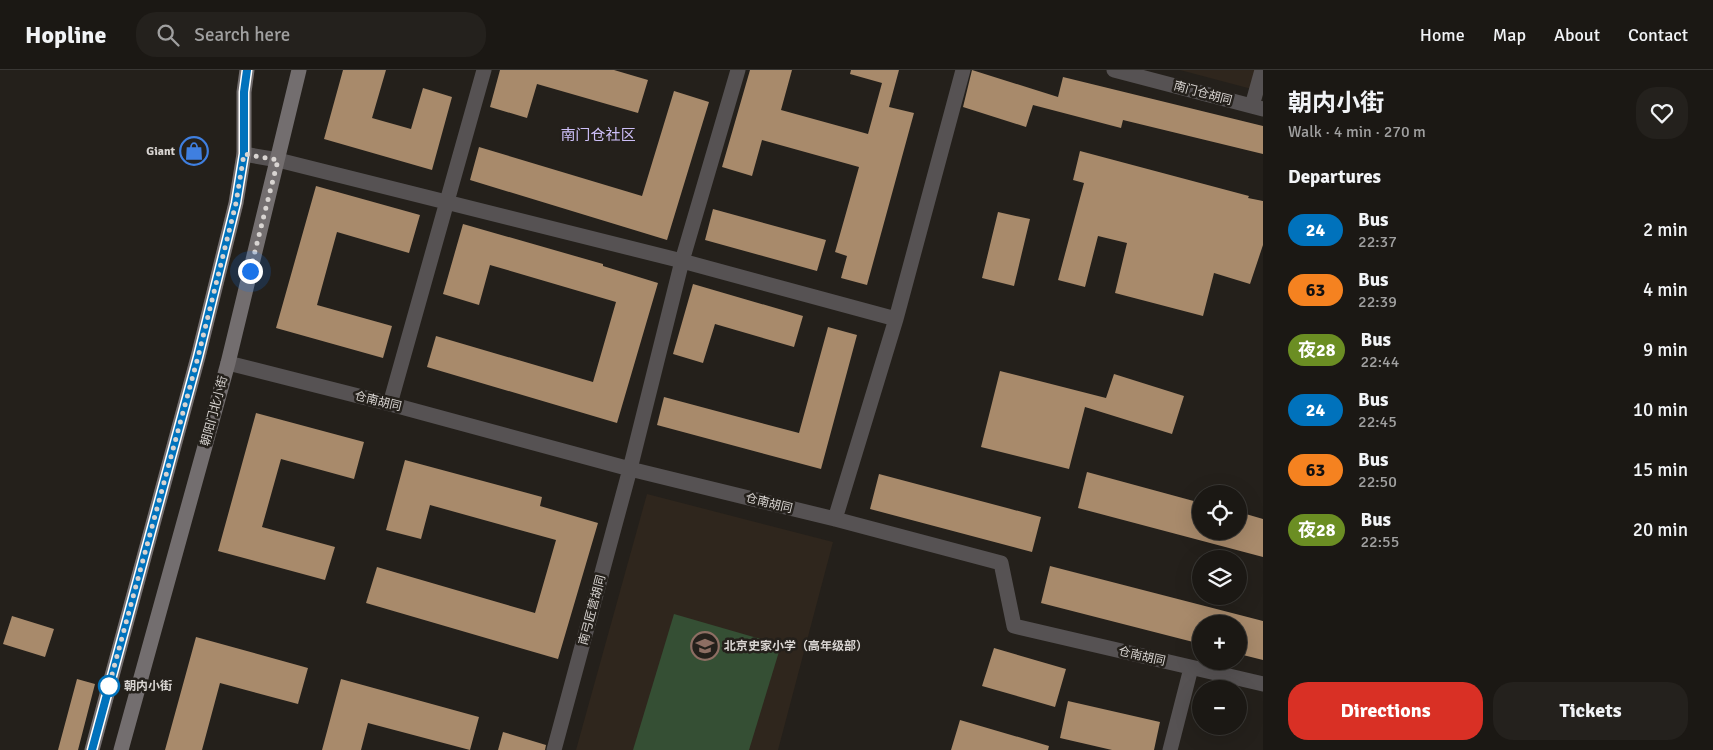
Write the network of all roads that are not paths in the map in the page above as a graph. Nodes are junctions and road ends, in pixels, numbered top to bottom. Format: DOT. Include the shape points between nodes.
graph roads {
  1 [pos="247,70"];
  2 [pos="299,70"];
  3 [pos="484,70"];
  4 [pos="738,70"];
  5 [pos="963,70"];
  6 [pos="1114,70"];
  7 [pos="1262,70"];
  8 [pos="1258,108"];
  9 [pos="244,154"];
  10 [pos="278,160"];
  11 [pos="447,202"];
  12 [pos="682,261"];
  13 [pos="896,319"];
  14 [pos="228,363"];
  15 [pos="390,404"];
  16 [pos="630,469"];
  17 [pos="835,519"];
  18 [pos="1191,668"];
  19 [pos="1263,684"];
  20 [pos="92,750"];
  21 [pos="121,750"];
  22 [pos="554,750"];
  23 [pos="1170,750"];
  1 -- 9 [label="main road"];
  2 -- 10 [label="main road, 朝阳门北小街"];
  3 -- 11 [label="street"];
  4 -- 12 [label="street, 南弓匠营胡同"];
  5 -- 13 [label="street"];
  6 -- 8 [label="street, 南门仓胡同"];
  7 -- 8 [label="street"];
  9 -- 10 [label="street"];
  9 -- 20 [label="main road" via="236,203 198,357"];
  10 -- 11 [label="street"];
  10 -- 14 [label="main road, 朝阳门北小街"];
  11 -- 12 [label="street"];
  11 -- 15 [label="street"];
  12 -- 13 [label="street"];
  12 -- 16 [label="street, 南弓匠营胡同"];
  13 -- 17 [label="street"];
  14 -- 15 [label="street, 仓南胡同"];
  14 -- 21 [label="main road, 朝阳门北小街"];
  15 -- 16 [label="street, 仓南胡同"];
  16 -- 17 [label="street, 仓南胡同"];
  16 -- 22 [label="street, 南弓匠营胡同"];
  17 -- 18 [label="street, 仓南胡同" via="1002,563 1014,626"];
  18 -- 19 [label="street, 仓南胡同"];
  18 -- 23 [label="street"];
}
